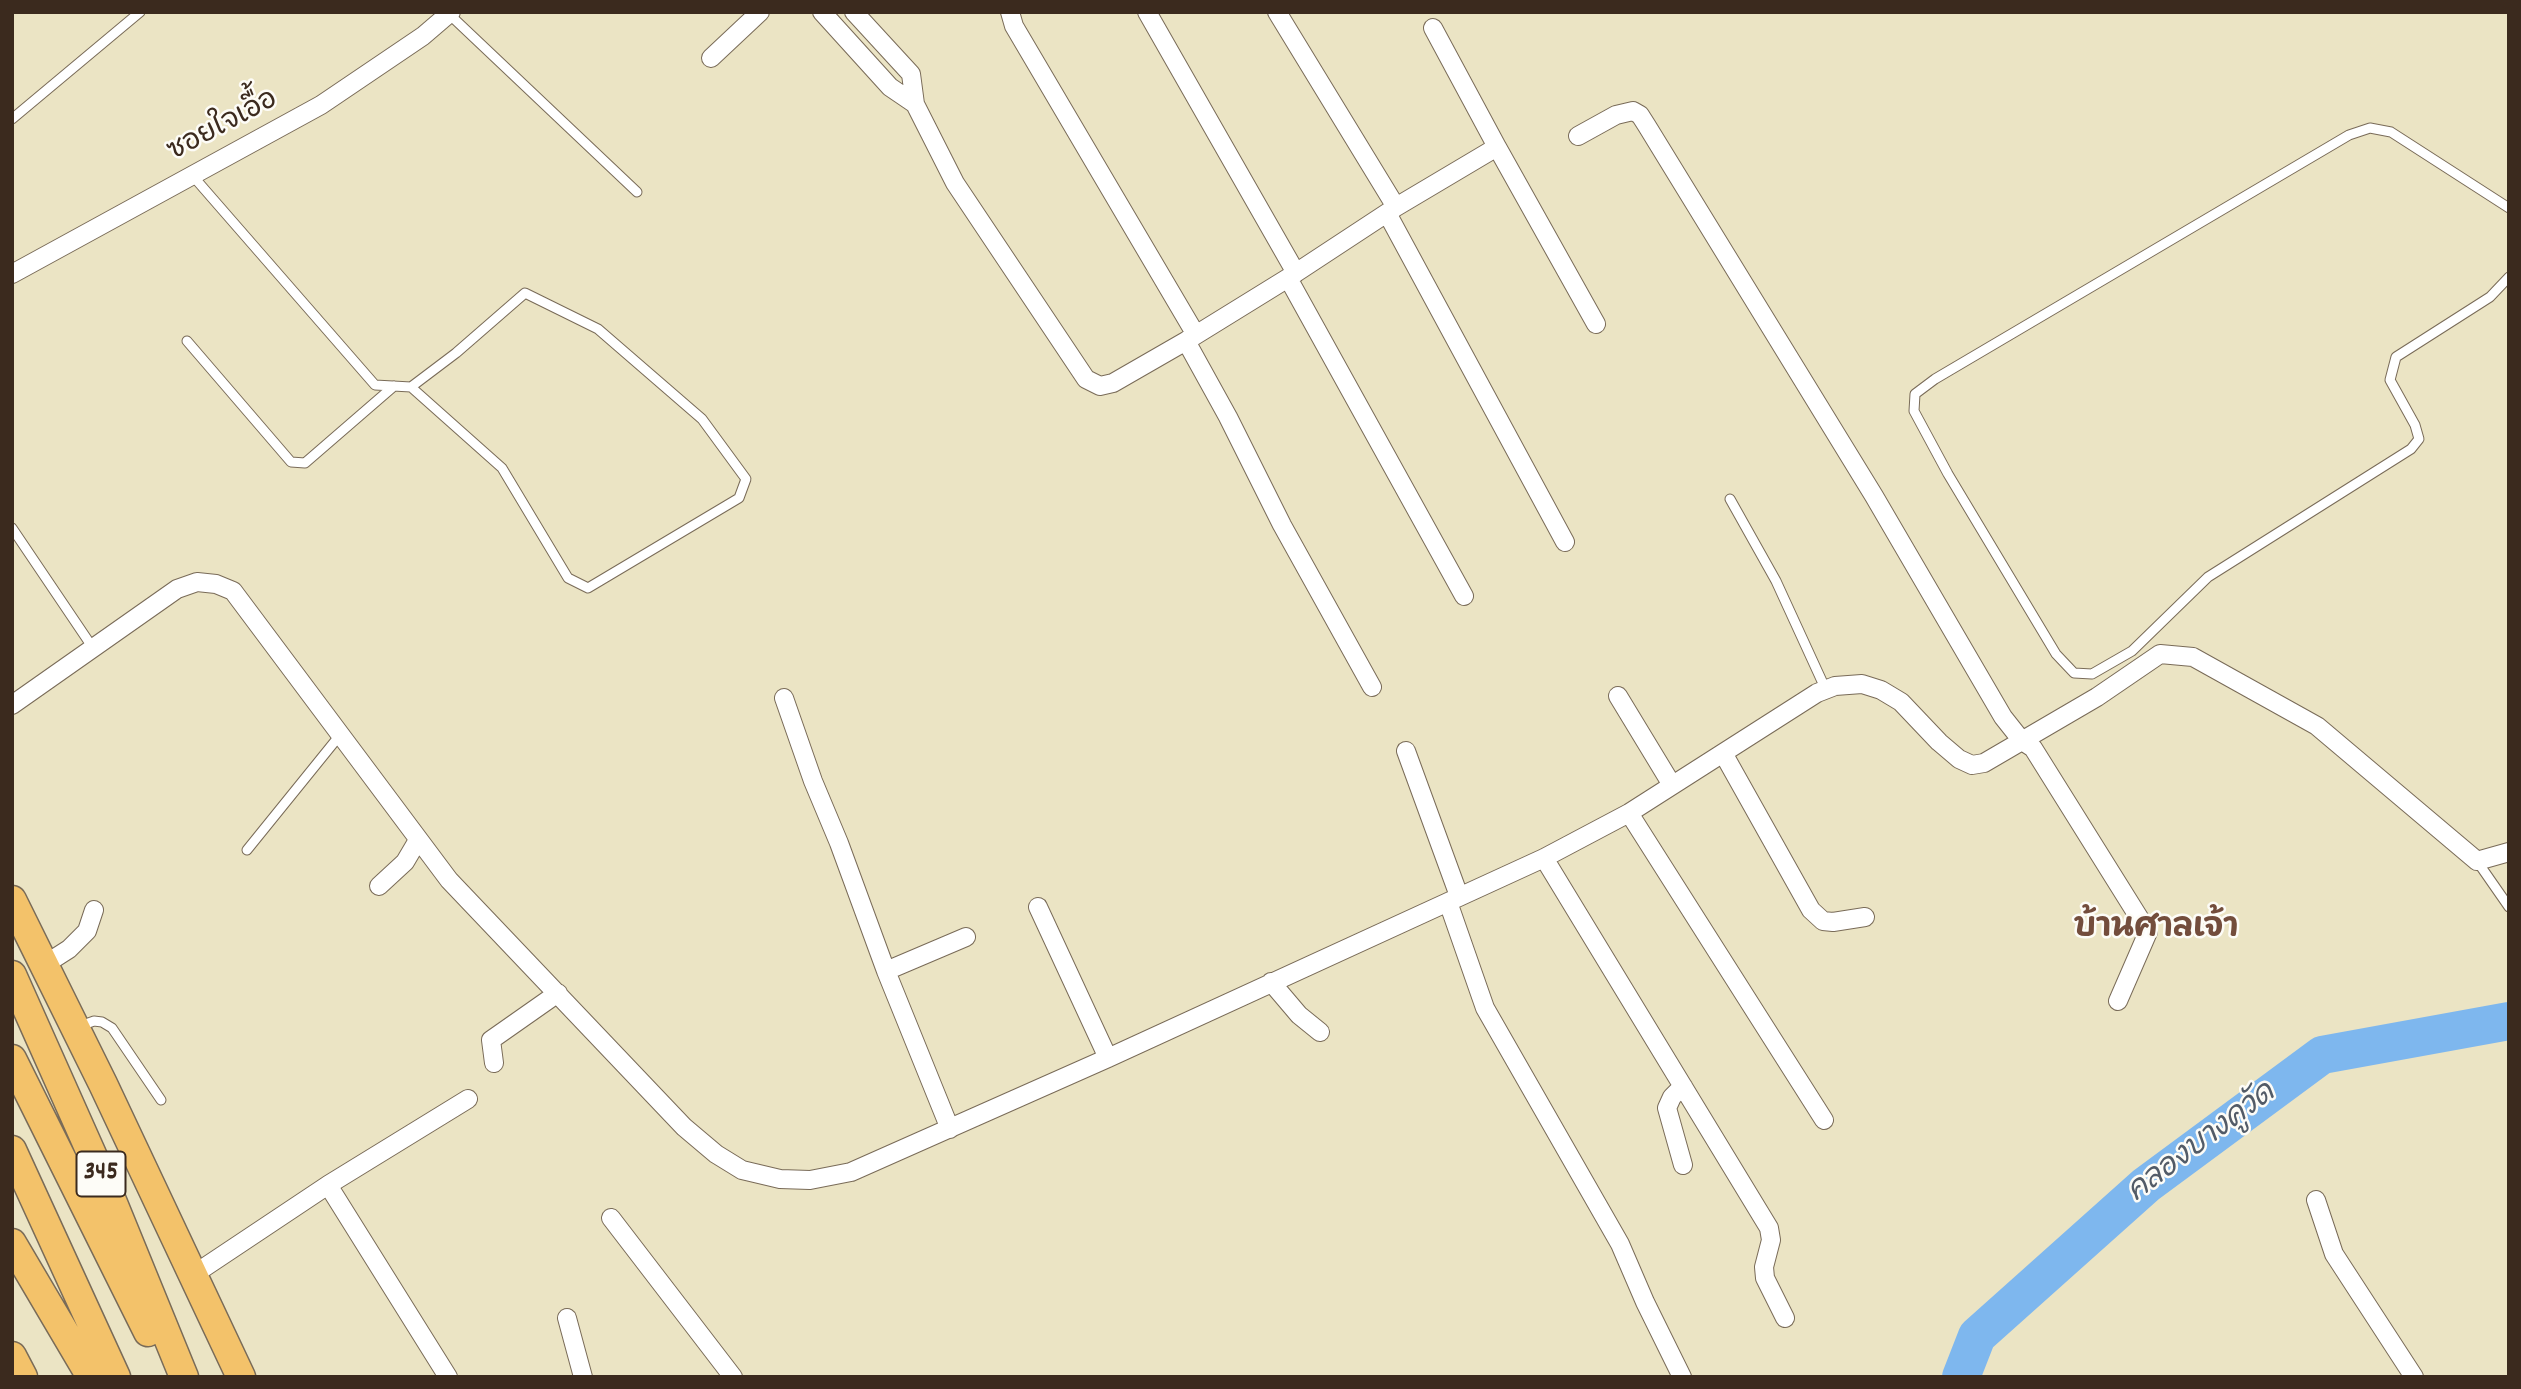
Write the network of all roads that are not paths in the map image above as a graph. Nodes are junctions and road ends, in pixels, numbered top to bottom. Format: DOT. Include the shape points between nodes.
graph roads {
  1 [pos="140,12"];
  2 [pos="761,12"];
  3 [pos="822,12"];
  4 [pos="854,12"];
  5 [pos="1010,12"];
  6 [pos="1147,12"];
  7 [pos="1277,12"];
  8 [pos="450,13"];
  9 [pos="1433,28"];
  10 [pos="711,58"];
  11 [pos="915,104"];
  12 [pos="12,120"];
  13 [pos="1578,136"];
  14 [pos="1497,148"];
  15 [pos="192,175"];
  16 [pos="637,192"];
  17 [pos="2509,208"];
  18 [pos="1392,210"];
  19 [pos="12,274"];
  20 [pos="1292,276"];
  21 [pos="2509,276"];
  22 [pos="1596,324"];
  23 [pos="1191,338"];
  24 [pos="187,341"];
  25 [pos="394,386"];
  26 [pos="411,387"];
  27 [pos="1730,499"];
  28 [pos="12,528"];
  29 [pos="1565,542"];
  30 [pos="1464,596"];
  31 [pos="93,648"];
  32 [pos="1372,687"];
  33 [pos="1826,690"];
  34 [pos="1618,696"];
  35 [pos="784,698"];
  36 [pos="12,705"];
  37 [pos="340,735"];
  38 [pos="2022,741"];
  39 [pos="1406,751"];
  40 [pos="1723,753"];
  41 [pos="1672,785"];
  42 [pos="1629,813"];
  43 [pos="418,840"];
  44 [pos="247,850"];
  45 [pos="2509,852"];
  46 [pos="1544,858"];
  47 [pos="2477,861"];
  48 [pos="379,886"];
  49 [pos="1454,899"];
  50 [pos="12,900"];
  51 [pos="1038,907"];
  52 [pos="2509,907"];
  53 [pos="94,910"];
  54 [pos="1865,918"];
  55 [pos="966,937"];
  56 [pos="12,959"];
  57 [pos="44,965"];
  58 [pos="886,971"];
  59 [pos="12,975"];
  60 [pos="1271,982"];
  61 [pos="558,993"];
  62 [pos="2118,1001"];
  63 [pos="26,1004"];
  64 [pos="75,1028"];
  65 [pos="1320,1032"];
  66 [pos="1108,1058"];
  67 [pos="12,1059"];
  68 [pos="494,1063"];
  69 [pos="1683,1086"];
  70 [pos="468,1098"];
  71 [pos="161,1100"];
  72 [pos="1824,1120"];
  73 [pos="950,1129"];
  74 [pos="12,1150"];
  75 [pos="1683,1165"];
  76 [pos="328,1185"];
  77 [pos="2316,1200"];
  78 [pos="611,1218"];
  79 [pos="12,1243"];
  80 [pos="193,1275"];
  81 [pos="567,1318"];
  82 [pos="1785,1318"];
  83 [pos="12,1356"];
  84 [pos="23,1377"];
  85 [pos="91,1377"];
  86 [pos="116,1377"];
  87 [pos="170,1377"];
  88 [pos="184,1377"];
  89 [pos="241,1377"];
  90 [pos="448,1377"];
  91 [pos="583,1377"];
  92 [pos="733,1377"];
  93 [pos="1682,1377"];
  94 [pos="2414,1377"];
  1 -- 12 [label="lane"];
  2 -- 10 [label="street"];
  3 -- 11 [label="street" via="890,87"];
  4 -- 11 [label="street" via="911,75"];
  5 -- 23 [label="street"];
  6 -- 20 [label="street"];
  7 -- 18 [label="street"];
  8 -- 15 [label="street, ซอยใจเอื้อ" via="321,105"];
  8 -- 16 [label="lane"];
  9 -- 14 [label="street"];
  11 -- 23 [label="street" via="955,183 1086,379 1100,386 1113,383"];
  13 -- 38 [label="street" via="1616,115 1633,111 1640,115 1874,496 2003,718"];
  14 -- 18 [label="street"];
  14 -- 22 [label="street"];
  15 -- 19 [label="street, ซอยใจเอื้อ"];
  15 -- 25 [label="lane" via="375,385"];
  17 -- 21 [label="lane" via="2391,132 2370,128 2349,135 1935,379 1915,394 1914,411 2056,654 2074,673 2092,674 2132,651 2208,577 2412,449 2419,439 2415,425 2390,380 2396,357 2490,297"];
  18 -- 20 [label="street"];
  18 -- 29 [label="street"];
  20 -- 23 [label="street"];
  20 -- 30 [label="street"];
  23 -- 32 [label="street" via="1282,525"];
  24 -- 25 [label="lane" via="291,463 305,463"];
  25 -- 26 [label="lane"];
  26 -- 26 [label="lane" via="524,293 598,329 702,419 746,479 739,498 588,588 568,578 502,468"];
  27 -- 33 [label="lane" via="1776,581"];
  28 -- 31 [label="lane"];
  31 -- 36 [label="street"];
  31 -- 37 [label="street" via="177,589 197,582 216,584 233,591"];
  33 -- 38 [label="street" via="1862,684 1881,690 1901,702 1959,759 1972,765"];
  33 -- 40 [label="street"];
  34 -- 41 [label="street"];
  35 -- 58 [label="street"];
  37 -- 43 [label="street"];
  37 -- 44 [label="lane"];
  38 -- 47 [label="street" via="2160,654 2193,657 2317,726"];
  38 -- 62 [label="street" via="2033,748 2148,932"];
  39 -- 49 [label="street"];
  40 -- 41 [label="street"];
  40 -- 54 [label="street" via="1811,910 1823,921"];
  41 -- 42 [label="street"];
  42 -- 46 [label="street"];
  42 -- 72 [label="street"];
  43 -- 48 [label="street" via="405,862"];
  43 -- 61 [label="street" via="449,880"];
  45 -- 47 [label="street"];
  46 -- 49 [label="street"];
  46 -- 69 [label="street"];
  47 -- 52 [label="lane"];
  49 -- 60 [label="street"];
  49 -- 93 [label="street" via="1485,1008 1620,1244"];
  50 -- 57 [label="main road"];
  51 -- 66 [label="street"];
  53 -- 57 [label="street" via="87,931"];
  55 -- 58 [label="street"];
  56 -- 63 [label="main road"];
  57 -- 64 [label="main road"];
  58 -- 73 [label="street"];
  59 -- 63 [label="main road, 345"];
  60 -- 65 [label="street"];
  60 -- 66 [label="street"];
  61 -- 68 [label="street" via="491,1040"];
  61 -- 73 [label="street" via="684,1127 742,1170 810,1180 851,1172"];
  63 -- 88 [label="main road, 345"];
  64 -- 71 [label="lane" via="94,1021 112,1028"];
  64 -- 80 [label="main road"];
  66 -- 73 [label="street"];
  67 -- 87 [label="main road, 345"];
  69 -- 75 [label="street" via="1667,1108"];
  69 -- 82 [label="street" via="1769,1228 1765,1278"];
  70 -- 76 [label="street"];
  74 -- 86 [label="main road, 345"];
  76 -- 80 [label="street"];
  76 -- 90 [label="street"];
  77 -- 94 [label="street" via="2334,1254"];
  78 -- 92 [label="street"];
  79 -- 85 [label="main road"];
  80 -- 89 [label="main road"];
  81 -- 91 [label="street"];
  83 -- 84 [label="main road"];
}
